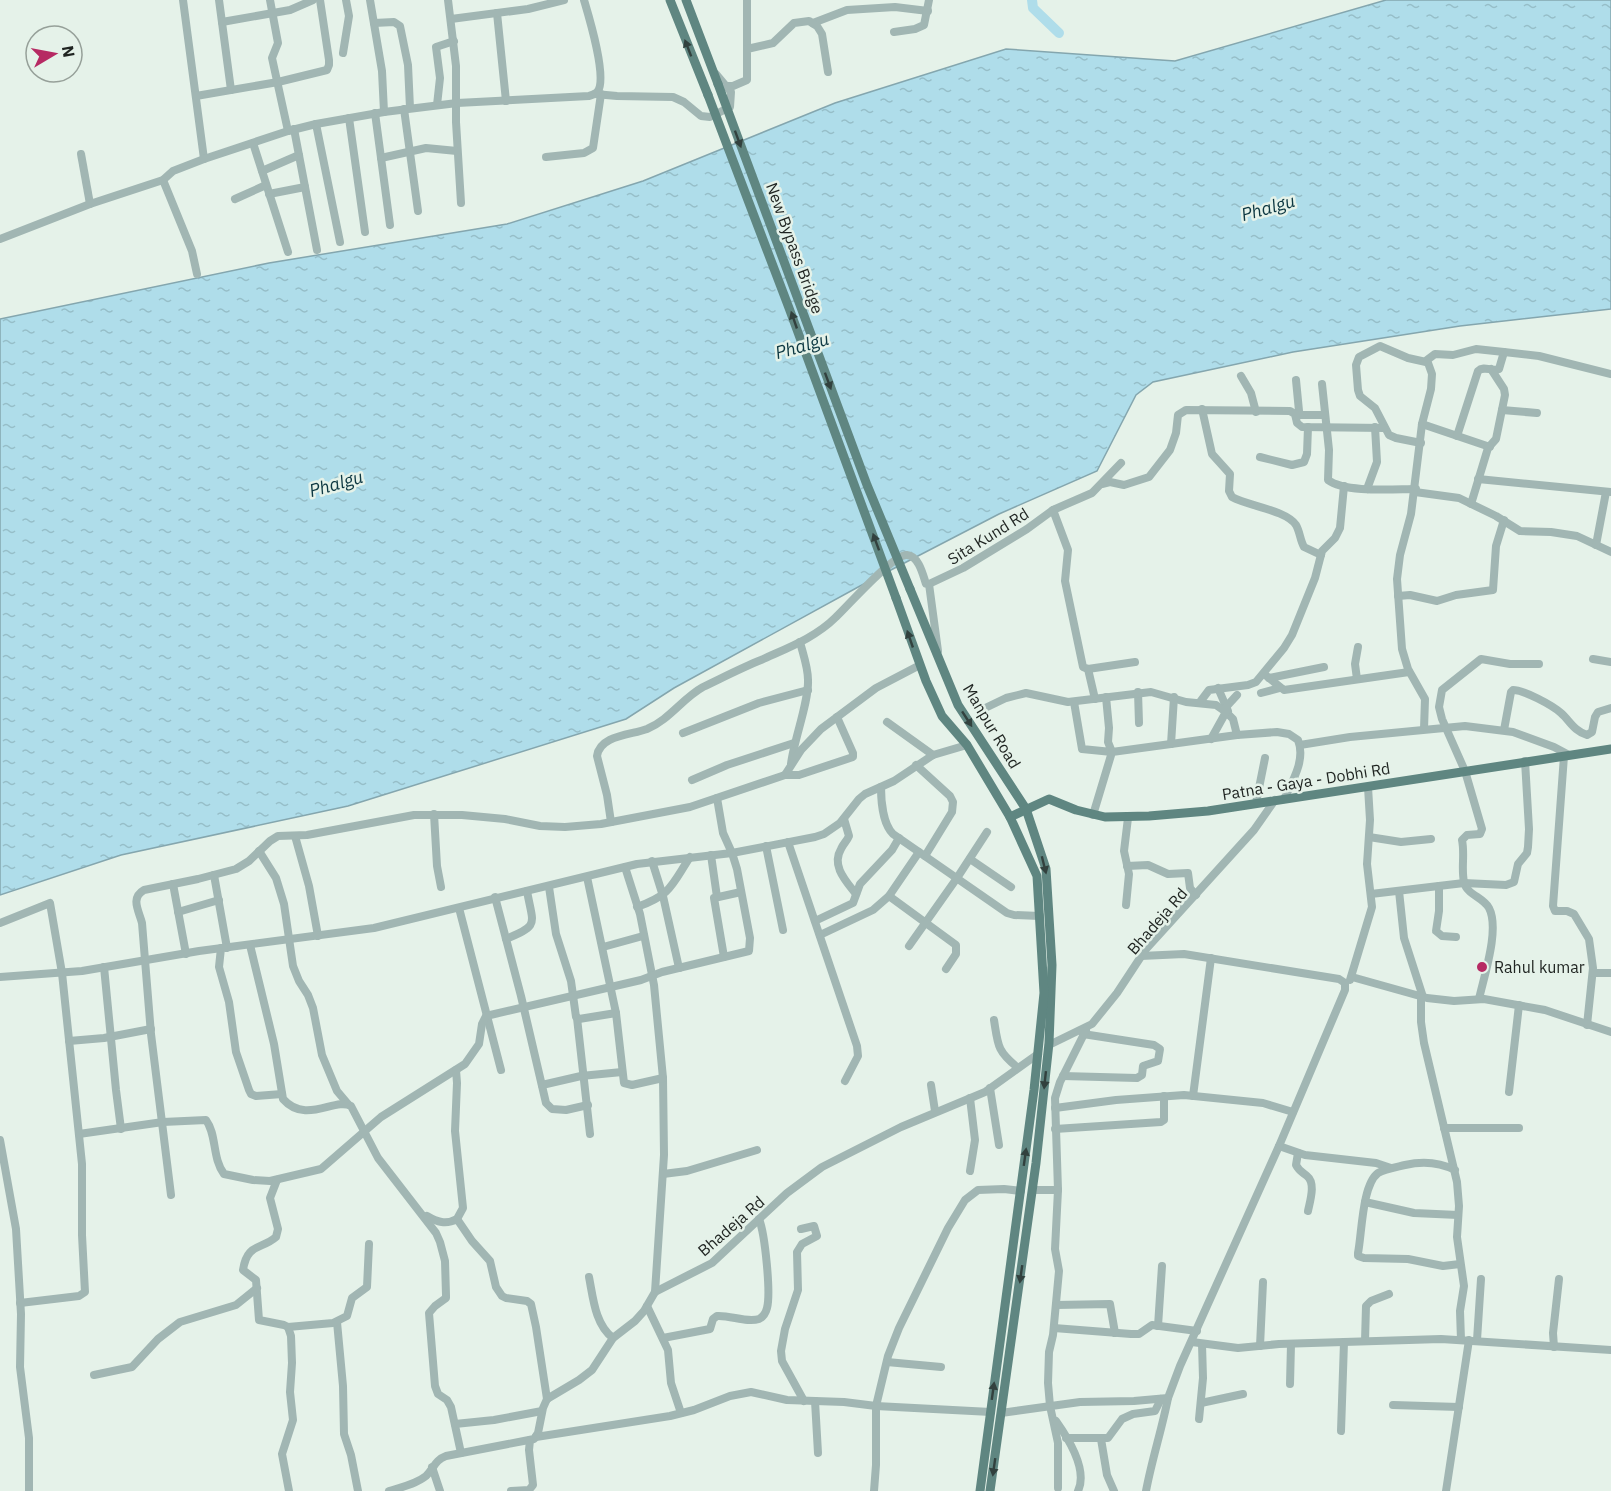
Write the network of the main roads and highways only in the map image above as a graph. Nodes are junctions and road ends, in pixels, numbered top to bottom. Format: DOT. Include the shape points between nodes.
graph roads {
  1 [pos="670,0"];
  2 [pos="686,0"];
  3 [pos="910,589"];
  4 [pos="896,597"];
  5 [pos="1611,749"];
  6 [pos="1026,810"];
  7 [pos="1010,817"];
  8 [pos="980,1491"];
  9 [pos="990,1491"];
  4 -- 1 [label="main road, New Bypass Bridge, one-way, bridge"];
  2 -- 3 [label="main road, New Bypass Bridge, one-way, bridge" via="722,85 867,485"];
  3 -- 6 [label="main road, Manpur Road, one-way" via="958,705"];
  7 -- 4 [label="main road, Manpur Road, one-way" via="967,745 942,716"];
  5 -- 6 [label="main road, Patna - Gaya - Dobhi Rd" via="1208,810 1128,818 1093,815 1048,799"];
  6 -- 7 [label="main road, Patna - Gaya - Dobhi Rd"];
  6 -- 9 [label="main road, Manpur Road, one-way" via="1046,869 1052,965 1049,1045 1033,1190"];
  8 -- 7 [label="main road, Manpur Road, one-way" via="1044,993 1037,876"];
}
